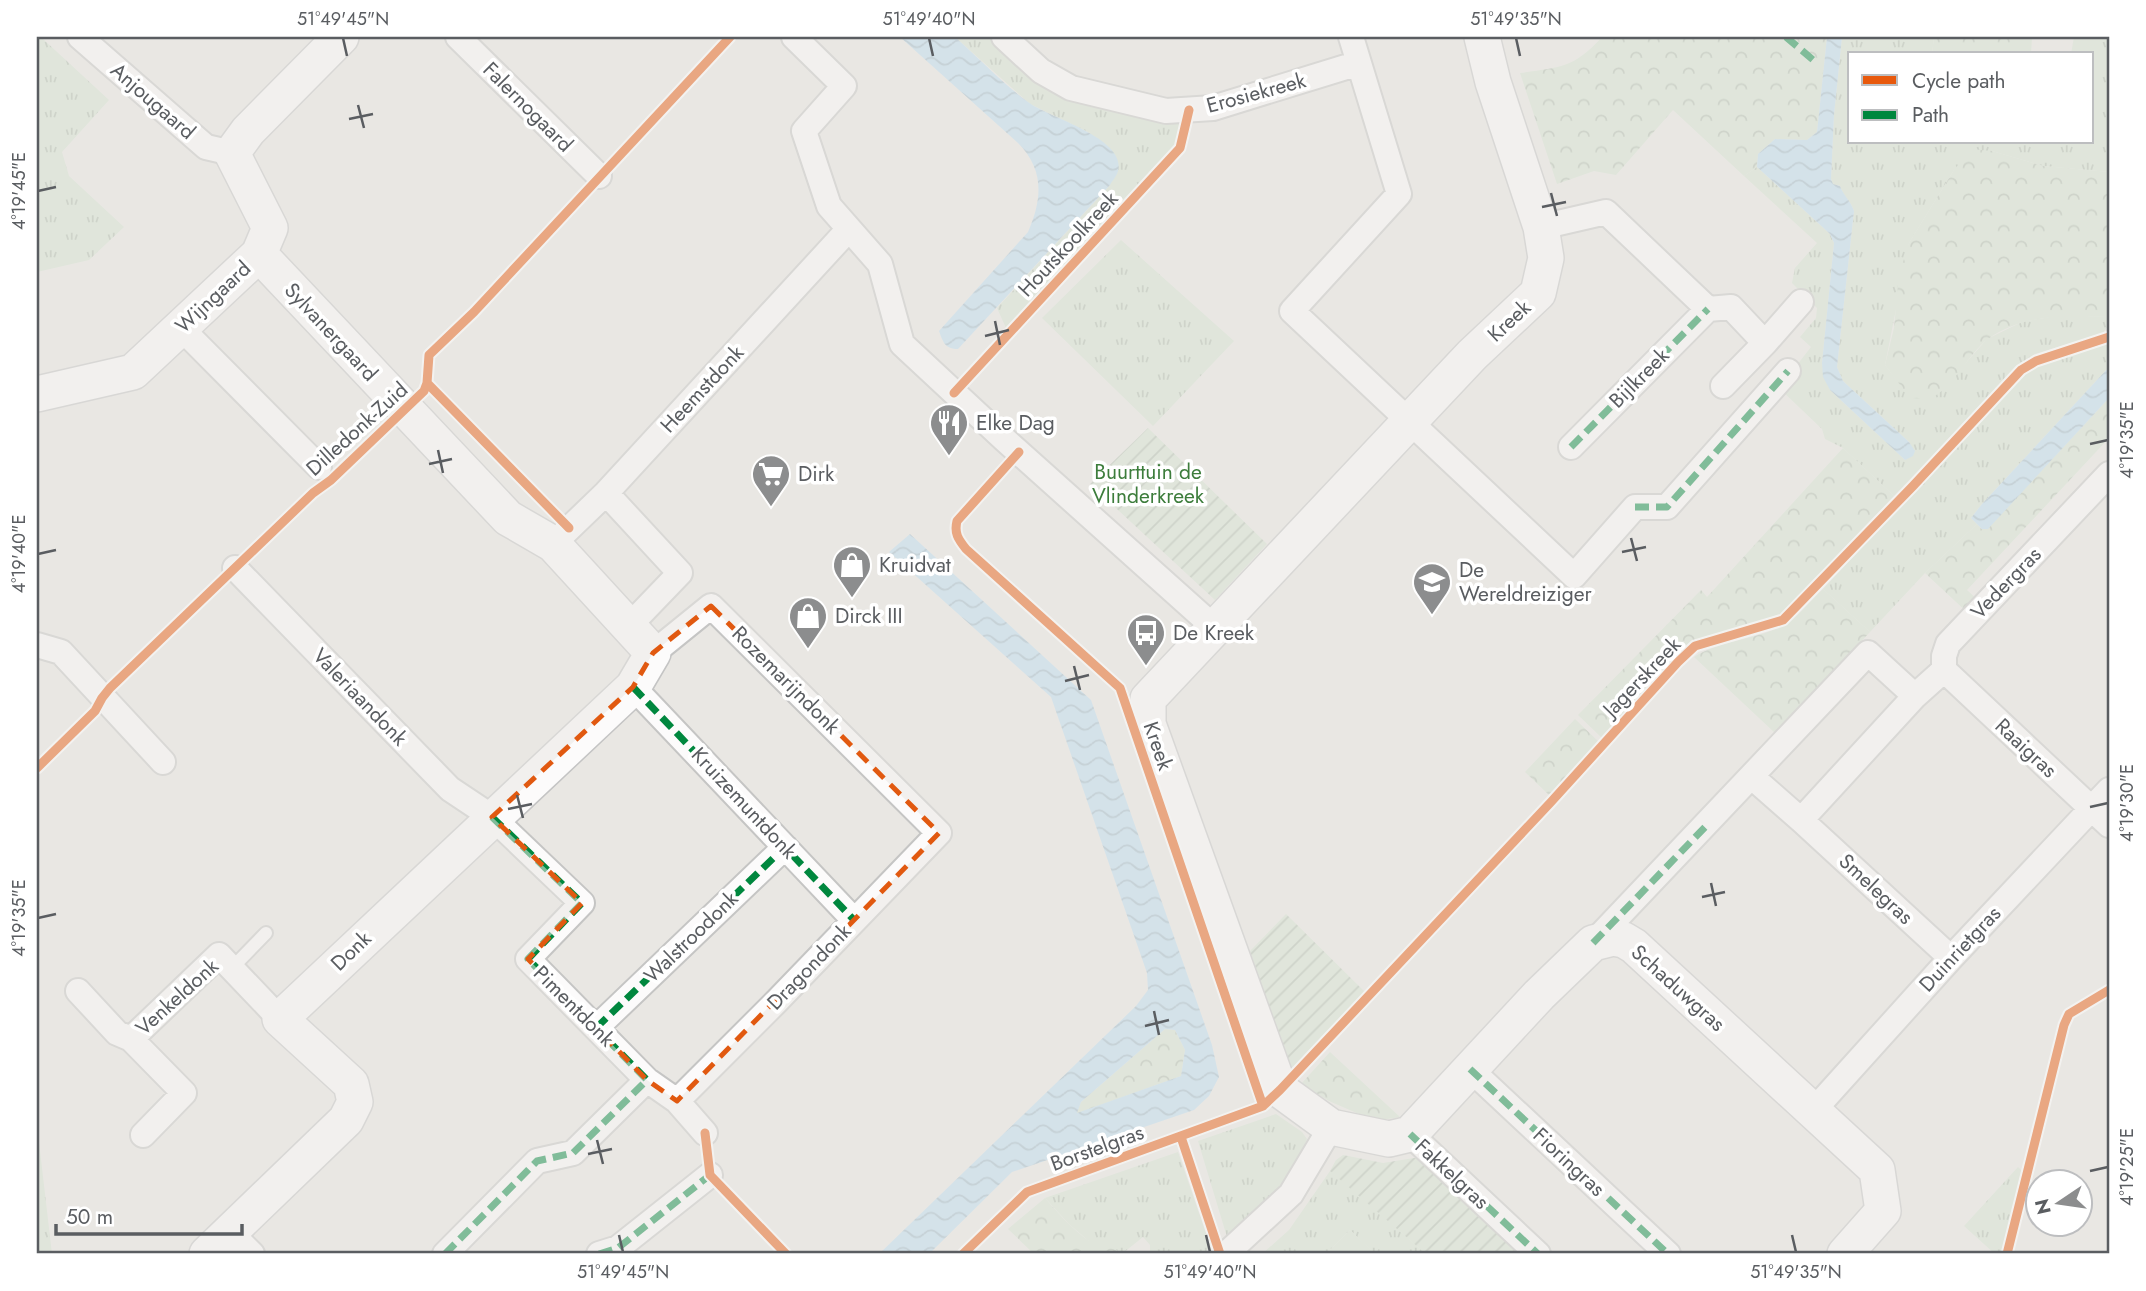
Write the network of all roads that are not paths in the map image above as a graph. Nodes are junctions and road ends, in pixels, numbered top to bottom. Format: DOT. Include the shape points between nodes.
graph roads {
  1 [pos="80,37"];
  2 [pos="341,37"];
  3 [pos="458,37"];
  4 [pos="794,37"];
  5 [pos="1004,37"];
  6 [pos="1351,37"];
  7 [pos="1482,37"];
  8 [pos="1359,63"];
  9 [pos="232,153"];
  10 [pos="599,176"];
  11 [pos="1541,227"];
  12 [pos="848,230"];
  13 [pos="259,254"];
  14 [pos="1801,302"];
  15 [pos="1708,309"];
  16 [pos="180,327"];
  17 [pos="1765,343"];
  18 [pos="1788,371"];
  19 [pos="1723,386"];
  20 [pos="37,394"];
  21 [pos="1408,422"];
  22 [pos="1571,447"];
  23 [pos="319,467"];
  24 [pos="2109,474"];
  25 [pos="606,493"];
  26 [pos="553,544"];
  27 [pos="235,568"];
  28 [pos="629,626"];
  29 [pos="1215,628"];
  30 [pos="37,645"];
  31 [pos="653,653"];
  32 [pos="1944,670"];
  33 [pos="633,687"];
  34 [pos="1915,696"];
  35 [pos="163,762"];
  36 [pos="1752,777"];
  37 [pos="2109,790"];
  38 [pos="492,817"];
  39 [pos="2100,817"];
  40 [pos="1801,820"];
  41 [pos="939,833"];
  42 [pos="785,847"];
  43 [pos="854,920"];
  44 [pos="266,933"];
  45 [pos="1593,943"];
  46 [pos="1951,958"];
  47 [pos="232,968"];
  48 [pos="78,991"];
  49 [pos="280,1019"];
  50 [pos="596,1028"];
  51 [pos="131,1039"];
  52 [pos="1470,1069"];
  53 [pos="647,1080"];
  54 [pos="1280,1090"];
  55 [pos="677,1101"];
  56 [pos="1813,1111"];
  57 [pos="1331,1127"];
  58 [pos="705,1133"];
  59 [pos="1410,1134"];
  60 [pos="144,1135"];
  61 [pos="710,1175"];
  62 [pos="230,1247"];
  63 [pos="445,1254"];
  64 [pos="600,1254"];
  65 [pos="1226,1254"];
  66 [pos="1538,1254"];
  67 [pos="1668,1254"];
  68 [pos="1845,1254"];
  1 -- 9 [label="street, Anjougaard" via="206,147"];
  2 -- 9 [label="street"];
  3 -- 10 [label="street, Falernogaard"];
  4 -- 12 [label="street" via="844,86 804,131 829,206"];
  5 -- 8 [label="street, Erosiekreek" via="1041,71 1071,88 1166,111 1213,108"];
  6 -- 8 [label="street"];
  7 -- 11 [label="street, Kreek"];
  8 -- 21 [label="street" via="1399,194 1292,311"];
  9 -- 13 [label="street, Wijngaard" via="270,228"];
  11 -- 15 [label="street" via="1606,212"];
  11 -- 21 [label="street, Kreek" via="1546,258 1538,293"];
  12 -- 25 [label="street, Heemstdonk"];
  12 -- 29 [label="street" via="880,264 902,344"];
  13 -- 16 [label="street, Wijngaard"];
  13 -- 26 [label="street, Sylvanergaard" via="508,519"];
  14 -- 17 [label="street"];
  15 -- 17 [label="street" via="1731,307"];
  15 -- 22 [label="street, Bijlkreek"];
  16 -- 20 [label="street, Wijngaard" via="133,372"];
  16 -- 23 [label="street"];
  17 -- 19 [label="street"];
  18 -- 21 [label="street" via="1667,507 1635,507 1574,576"];
  21 -- 29 [label="street, Kreek"];
  24 -- 32 [label="street, Vedergras" via="1948,644"];
  25 -- 26 [label="street, Heemstdonk"];
  25 -- 28 [label="street" via="680,573"];
  26 -- 28 [label="street"];
  27 -- 38 [label="street, Valeriaandonk" via="450,789"];
  28 -- 31 [label="street"];
  29 -- 54 [label="street, Kreek" via="1148,699 1148,724"];
  30 -- 35 [label="street" via="61,652"];
  31 -- 33 [label="street, Donk"];
  31 -- 41 [label="street, Rozemarijndonk" via="711,606"];
  32 -- 34 [label="street"];
  32 -- 39 [label="street, Raaigras"];
  33 -- 38 [label="street, Donk"];
  33 -- 42 [label="street, Kruizemuntdonk"];
  34 -- 36 [label="street" via="1868,653"];
  34 -- 40 [label="street"];
  36 -- 40 [label="street"];
  36 -- 45 [label="street"];
  37 -- 39 [label="street, Duinrietgras"];
  38 -- 49 [label="street, Donk"];
  38 -- 50 [label="street, Pimentdonk" via="582,903 528,959"];
  39 -- 46 [label="street, Duinrietgras"];
  40 -- 46 [label="street, Smelegras"];
  41 -- 43 [label="street, Dragondonk"];
  42 -- 43 [label="street, Kruizemuntdonk"];
  42 -- 50 [label="street, Walstroodonk"];
  43 -- 55 [label="street, Dragondonk"];
  44 -- 47 [label="lane"];
  45 -- 52 [label="street"];
  45 -- 56 [label="street, Schaduwgras" via="1613,938 1634,946"];
  46 -- 56 [label="street, Duinrietgras"];
  47 -- 49 [label="street, Venkeldonk"];
  47 -- 51 [label="street, Venkeldonk" via="219,955"];
  48 -- 51 [label="street, Venkeldonk" via="117,1033"];
  49 -- 62 [label="street" via="351,1084 355,1102 346,1119"];
  50 -- 53 [label="street, Pimentdonk"];
  51 -- 60 [label="street, Venkeldonk" via="184,1093"];
  52 -- 59 [label="street"];
  52 -- 67 [label="street, Fioringras"];
  53 -- 55 [label="street, Pimentdonk"];
  53 -- 63 [label="street" via="573,1153 537,1161"];
  54 -- 57 [label="street, Fakkelgras"];
  55 -- 58 [label="street, Pimentdonk"];
  56 -- 68 [label="street, Schaduwgras" via="1877,1170 1883,1211"];
  57 -- 59 [label="street, Fakkelgras" via="1388,1139"];
  57 -- 65 [label="street" via="1291,1194"];
  59 -- 66 [label="street, Fakkelgras"];
  61 -- 64 [label="street" via="618,1248"];
}
